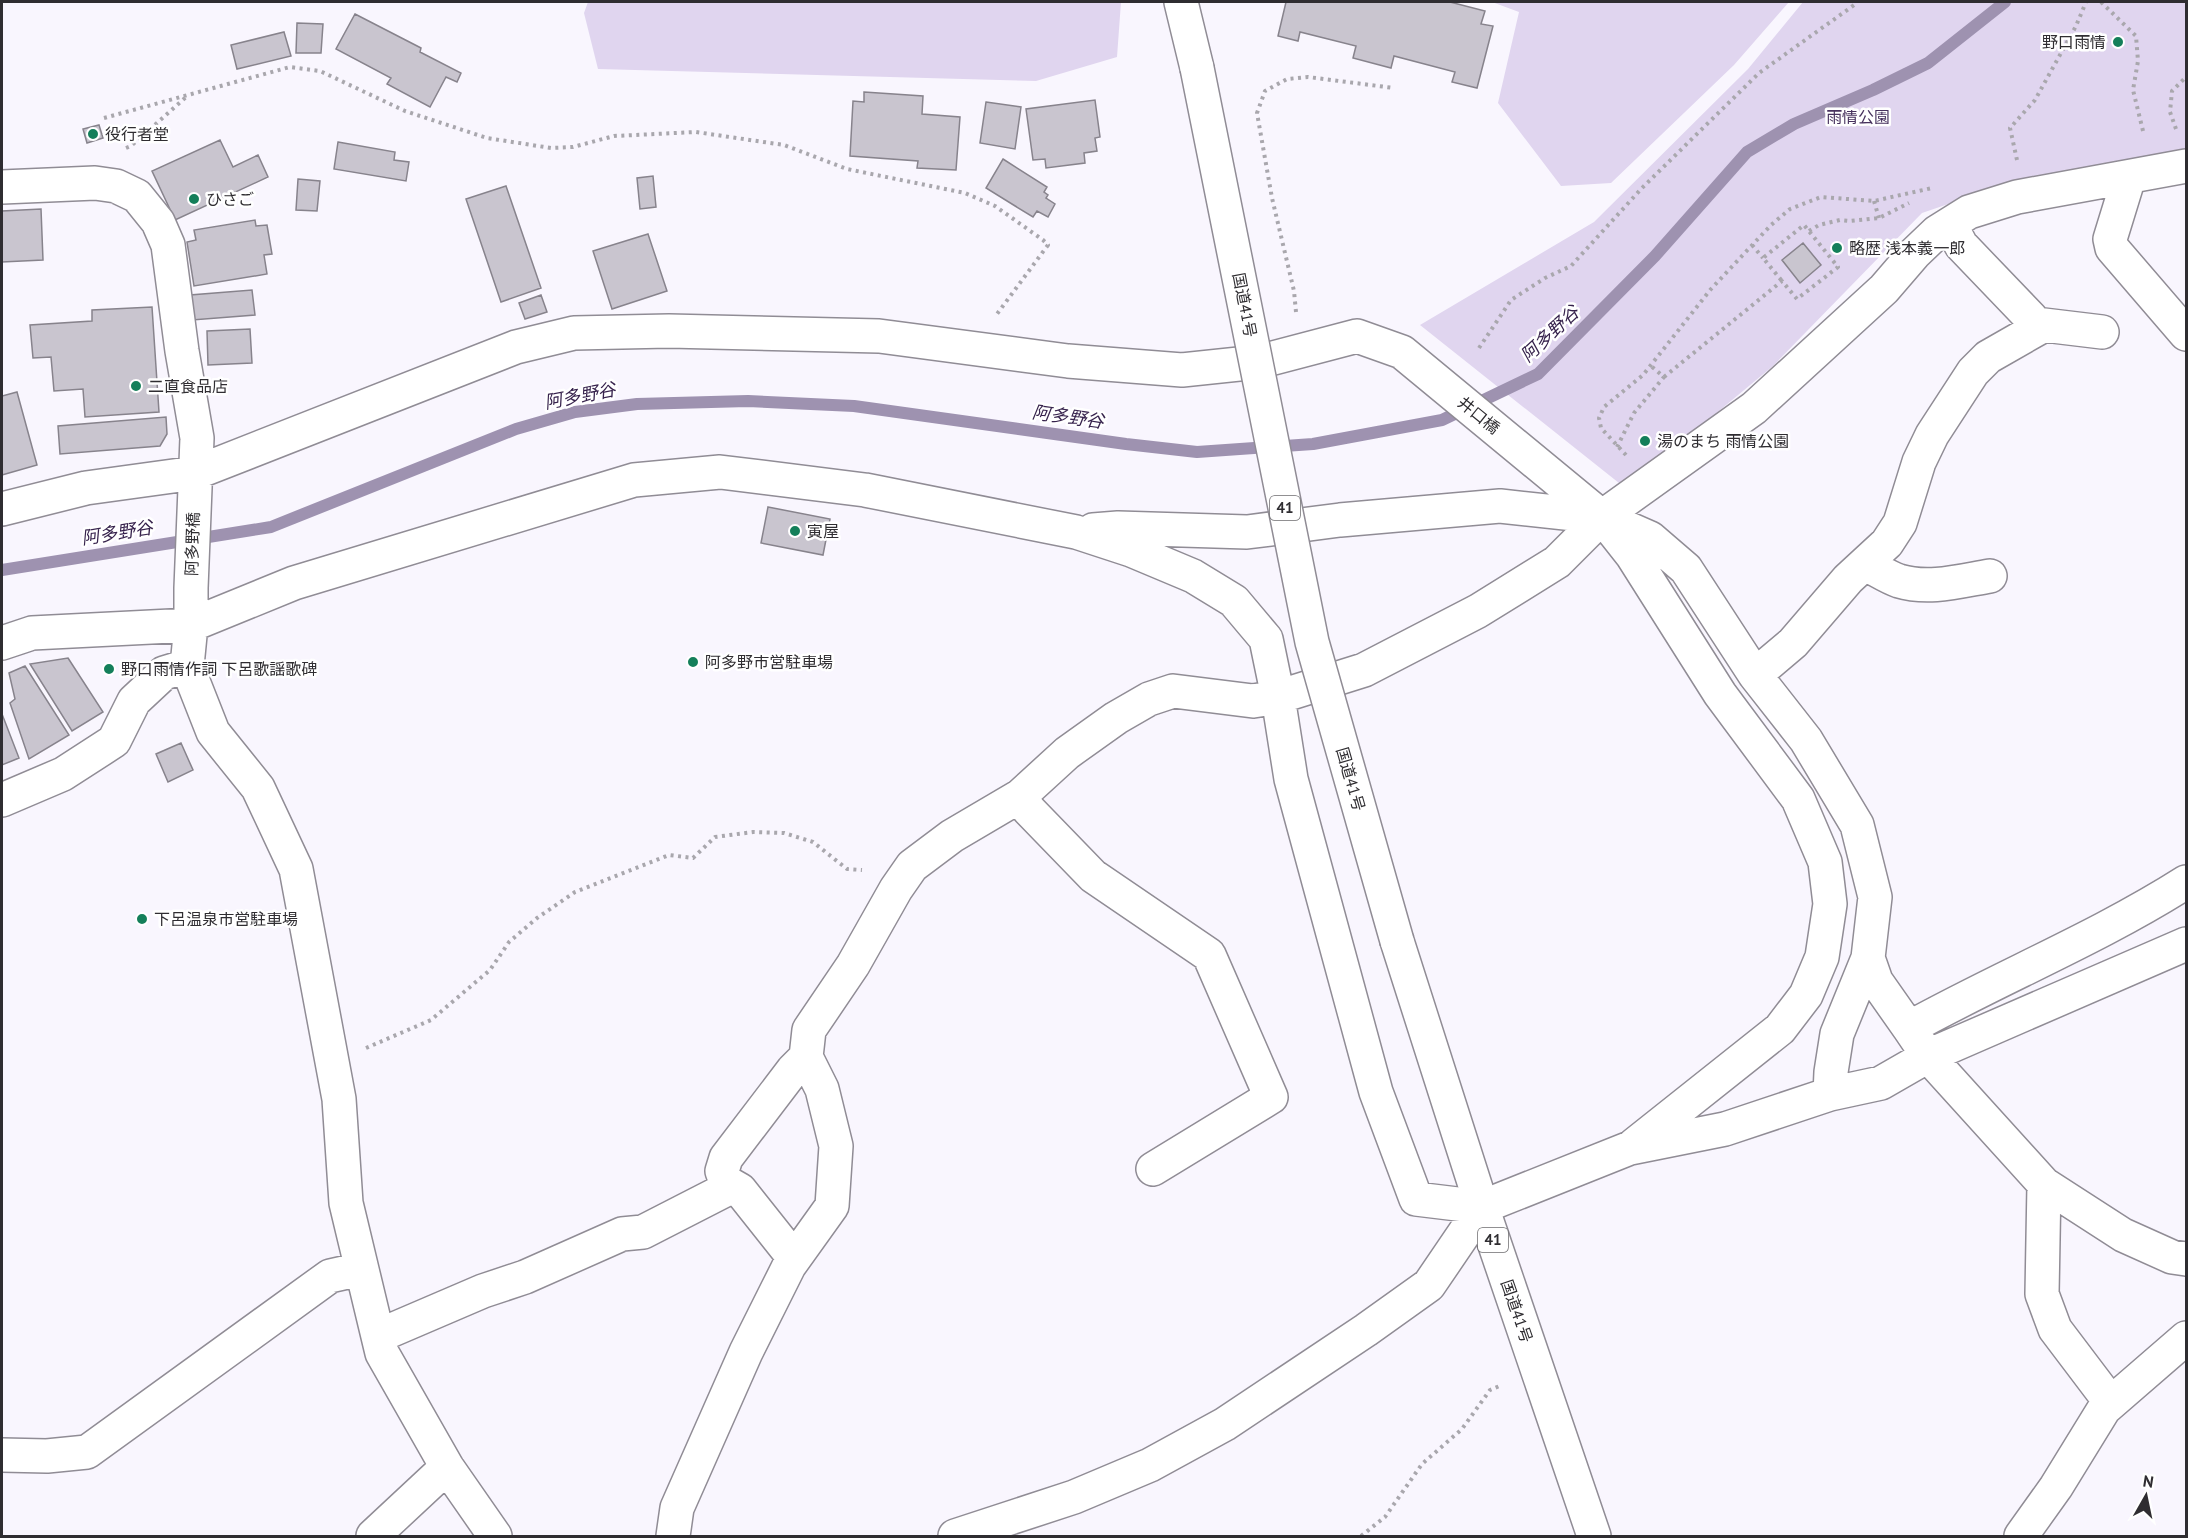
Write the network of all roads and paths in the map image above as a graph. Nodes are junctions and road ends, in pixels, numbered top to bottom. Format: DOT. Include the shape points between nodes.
graph roads {
  1 [pos="1182,2"];
  2 [pos="1857,2"];
  3 [pos="2086,2"];
  4 [pos="2101,2"];
  5 [pos="2187,77"];
  6 [pos="1394,88"];
  7 [pos="186,96"];
  8 [pos="104,118"];
  9 [pos="2176,132"];
  10 [pos="2145,136"];
  11 [pos="119,151"];
  12 [pos="2015,154"];
  13 [pos="2187,166"];
  14 [pos="2125,178"];
  15 [pos="2,187"];
  16 [pos="1934,188"];
  17 [pos="1919,200"];
  18 [pos="1874,201"];
  19 [pos="1879,218"];
  20 [pos="1950,224"];
  21 [pos="1809,231"];
  22 [pos="1752,245"];
  23 [pos="1763,258"];
  24 [pos="1782,281"];
  25 [pos="996,315"];
  26 [pos="2037,329"];
  27 [pos="2102,332"];
  28 [pos="2187,334"];
  29 [pos="1479,348"];
  30 [pos="1307,350"];
  31 [pos="1651,366"];
  32 [pos="1664,377"];
  33 [pos="1617,447"];
  34 [pos="1630,458"];
  35 [pos="195,487"];
  36 [pos="2,509"];
  37 [pos="1602,517"];
  38 [pos="1076,532"];
  39 [pos="1865,564"];
  40 [pos="1990,576"];
  41 [pos="191,625"];
  42 [pos="2,643"];
  43 [pos="187,666"];
  44 [pos="1755,675"];
  45 [pos="1278,697"];
  46 [pos="1020,796"];
  47 [pos="2,800"];
  48 [pos="903,879"];
  49 [pos="2187,882"];
  50 [pos="2187,944"];
  51 [pos="1868,958"];
  52 [pos="1909,1028"];
  53 [pos="330,1055"];
  54 [pos="1928,1056"];
  55 [pos="806,1057"];
  56 [pos="1830,1094"];
  57 [pos="1630,1148"];
  58 [pos="1153,1168"];
  59 [pos="726,1182"];
  60 [pos="2044,1184"];
  61 [pos="1482,1207"];
  62 [pos="794,1258"];
  63 [pos="2187,1259"];
  64 [pos="361,1269"];
  65 [pos="378,1336"];
  66 [pos="2187,1338"];
  67 [pos="1537,1368"];
  68 [pos="2111,1403"];
  69 [pos="2,1455"];
  70 [pos="447,1467"];
  71 [pos="373,1536"];
  72 [pos="495,1536"];
  73 [pos="673,1536"];
  74 [pos="955,1536"];
  75 [pos="1361,1536"];
  76 [pos="1594,1536"];
  77 [pos="2021,1536"];
  1 -- 61 [label="main road, 国道41号 / 41, bridge" via="1312,642 1397,941"];
  2 -- 29 [label="path" via="1759,73 1642,188 1571,266 1511,300"];
  3 -- 12 [label="path" via="2035,100 2010,128"];
  4 -- 10 [label="path" via="2136,36 2138,62 2133,90"];
  5 -- 9 [label="path" via="2172,91 2170,111"];
  6 -- 30 [label="path" via="1308,77 1287,79 1265,91 1257,113 1294,291 1298,329"];
  7 -- 8 [label="path"];
  7 -- 11 [label="path" via="131,146"];
  7 -- 25 [label="path" via="290,67 320,71 405,111 487,138 550,148 573,147 614,136 696,132 784,145 847,169 965,193 995,206 1048,245"];
  13 -- 14 [label="main road"];
  14 -- 20 [label="main road" via="1994,203"];
  14 -- 28 [label="main road" via="2126,188 2110,239 2112,248"];
  15 -- 35 [label="main road, 阿多野橋" via="95,183 116,186 137,196 158,222 168,245 197,438"];
  16 -- 18 [label="path"];
  17 -- 19 [label="path"];
  18 -- 19 [label="path"];
  18 -- 22 [label="path" via="1821,197 1807,201 1790,209"];
  19 -- 21 [label="path" via="1840,220"];
  20 -- 26 [label="main road" via="1961,245"];
  20 -- 37 [label="main road" via="1937,232 1884,289 1754,408"];
  21 -- 23 [label="path" via="1804,225"];
  21 -- 24 [label="path" via="1838,267 1797,299"];
  22 -- 23 [label="path"];
  22 -- 31 [label="path" via="1711,289"];
  23 -- 24 [label="path"];
  24 -- 32 [label="path"];
  26 -- 27 [label="main road" via="2044,325"];
  26 -- 39 [label="main road" via="1988,357 1973,372 1932,435 1900,523 1887,543"];
  30 -- 35 [label="main road, 井口橋" via="1258,362 1182,369 1068,361 879,336 574,333 516,347"];
  30 -- 37 [label="main road, 井口橋" via="1357,336 1402,352"];
  31 -- 32 [label="path"];
  31 -- 33 [label="path" via="1610,401 1599,418 1601,428"];
  32 -- 33 [label="path" via="1634,413"];
  33 -- 34 [label="path"];
  35 -- 36 [label="main road, 井口橋" via="86,488"];
  35 -- 41 [label="main road, 阿多野橋"];
  37 -- 38 [label="main road" via="1500,506 1247,532 1118,528"];
  37 -- 44 [label="main road" via="1650,538 1686,569"];
  37 -- 45 [label="main road" via="1557,562 1478,611 1364,670"];
  37 -- 57 [label="main road" via="1632,555 1720,694 1798,799 1825,862 1830,904 1822,957 1806,995 1780,1029"];
  38 -- 41 [label="main road" via="864,490 720,472 634,480 294,583"];
  38 -- 45 [label="main road" via="1192,576 1234,601 1266,639"];
  39 -- 40 [label="main road" via="1914,584"];
  39 -- 44 [label="main road" via="1792,643"];
  41 -- 42 [label="main road" via="32,633"];
  41 -- 43 [label="main road, 阿多野橋"];
  43 -- 47 [label="main road" via="164,673 134,701 114,741 63,774"];
  43 -- 53 [label="main road" via="213,732 258,788 296,869"];
  44 -- 51 [label="main road" via="1806,740 1857,825 1875,897"];
  45 -- 46 [label="main road" via="1253,701 1173,691 1149,699 1067,753"];
  45 -- 61 [label="main road" via="1291,778 1376,1092 1416,1199"];
  46 -- 48 [label="main road" via="952,836 912,866"];
  46 -- 58 [label="main road" via="1093,876 1209,955 1271,1097"];
  48 -- 53 [label="path" via="885,871 847,869 813,842 784,833 715,837 693,858 669,855 575,892 509,942 490,970 431,1020 366,1049"];
  48 -- 55 [label="main road" via="809,1030"];
  49 -- 52 [label="main road" via="2077,944"];
  50 -- 54 [label="main road"];
  51 -- 52 [label="main road" via="1876,981"];
  51 -- 56 [label="main road" via="1837,1034"];
  52 -- 54 [label="main road"];
  53 -- 64 [label="main road" via="339,1099 346,1203"];
  54 -- 56 [label="main road" via="1881,1083"];
  54 -- 60 [label="main road"];
  55 -- 59 [label="main road" via="726,1158 722,1171"];
  55 -- 62 [label="main road" via="822,1089 836,1146 832,1206"];
  56 -- 57 [label="main road" via="1725,1129"];
  57 -- 61 [label="main road"];
  59 -- 62 [label="main road" via="740,1190"];
  59 -- 65 [label="main road" via="723,1191 643,1232 622,1234"];
  60 -- 63 [label="main road" via="2123,1235 2172,1257"];
  60 -- 68 [label="main road" via="2042,1294 2055,1329"];
  61 -- 67 [label="main road, 国道41号 / 41"];
  61 -- 74 [label="main road" via="1429,1285 1225,1424 1150,1465 1074,1497"];
  62 -- 73 [label="main road" via="746,1352 677,1508"];
  64 -- 65 [label="main road"];
  64 -- 69 [label="main road" via="330,1276 87,1452"];
  65 -- 70 [label="main road" via="382,1353"];
  66 -- 68 [label="main road"];
  67 -- 75 [label="path" via="1490,1390 1462,1429 1422,1464 1385,1517"];
  67 -- 76 [label="main road, 国道41号 / 41"];
  68 -- 77 [label="main road"];
  70 -- 71 [label="main road"];
  70 -- 72 [label="main road"];
}
